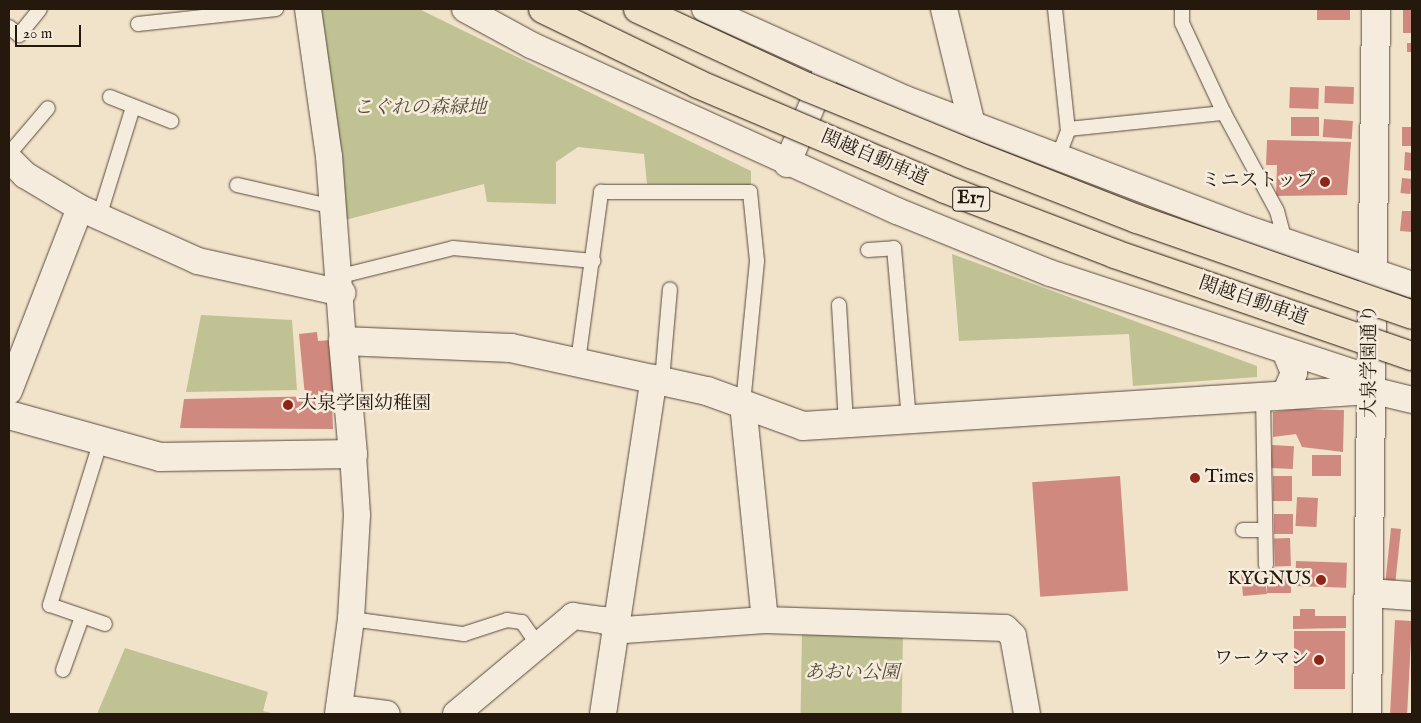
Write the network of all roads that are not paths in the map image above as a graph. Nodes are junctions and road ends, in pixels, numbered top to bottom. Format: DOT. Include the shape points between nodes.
graph roads {
  1 [pos="40,9"];
  2 [pos="276,9"];
  3 [pos="308,9"];
  4 [pos="465,9"];
  5 [pos="543,9"];
  6 [pos="638,9"];
  7 [pos="705,9"];
  8 [pos="944,9"];
  9 [pos="1055,9"];
  10 [pos="1182,9"];
  11 [pos="1376,9"];
  12 [pos="138,24"];
  13 [pos="9,26"];
  14 [pos="830,65"];
  15 [pos="110,97"];
  16 [pos="133,107"];
  17 [pos="48,108"];
  18 [pos="1224,114"];
  19 [pos="171,121"];
  20 [pos="971,122"];
  21 [pos="1068,129"];
  22 [pos="9,154"];
  23 [pos="1058,157"];
  24 [pos="9,158"];
  25 [pos="787,164"];
  26 [pos="237,185"];
  27 [pos="334,207"];
  28 [pos="90,212"];
  29 [pos="1284,241"];
  30 [pos="868,250"];
  31 [pos="593,261"];
  32 [pos="1372,272"];
  33 [pos="341,284"];
  34 [pos="1412,285"];
  35 [pos="670,289"];
  36 [pos="839,305"];
  37 [pos="1412,316"];
  38 [pos="343,341"];
  39 [pos="1286,353"];
  40 [pos="1412,356"];
  41 [pos="578,361"];
  42 [pos="658,379"];
  43 [pos="1371,390"];
  44 [pos="9,391"];
  45 [pos="1274,395"];
  46 [pos="1412,400"];
  47 [pos="743,404"];
  48 [pos="9,415"];
  49 [pos="910,418"];
  50 [pos="846,423"];
  51 [pos="101,440"];
  52 [pos="353,454"];
  53 [pos="1243,530"];
  54 [pos="1265,530"];
  55 [pos="1266,565"];
  56 [pos="1369,592"];
  57 [pos="1412,596"];
  58 [pos="82,616"];
  59 [pos="351,619"];
  60 [pos="765,620"];
  61 [pos="105,624"];
  62 [pos="615,626"];
  63 [pos="538,645"];
  64 [pos="63,670"];
  65 [pos="339,711"];
  66 [pos="387,714"];
  67 [pos="456,714"];
  68 [pos="603,714"];
  69 [pos="1027,714"];
  70 [pos="1367,714"];
  1 -- 13 [label="lane" via="20,35"];
  2 -- 12 [label="lane"];
  3 -- 27 [label="street"];
  4 -- 25 [label="street" via="531,45"];
  5 -- 40 [label="highway, 関越自動車道 / E17, bridge" via="698,84 946,189 1115,254"];
  6 -- 37 [label="highway, 関越自動車道 / E17, bridge" via="807,87 971,154 1137,219"];
  7 -- 14 [label="street"];
  8 -- 20 [label="street"];
  9 -- 21 [label="lane"];
  10 -- 18 [label="lane" via="1182,23"];
  11 -- 32 [label="street, 大泉学園通り"];
  14 -- 20 [label="street" via="905,99"];
  14 -- 25 [label="street"];
  15 -- 16 [label="lane"];
  16 -- 19 [label="lane"];
  16 -- 28 [label="lane"];
  17 -- 22 [label="lane"];
  18 -- 21 [label="lane"];
  18 -- 29 [label="lane" via="1277,210"];
  20 -- 23 [label="street"];
  21 -- 23 [label="lane"];
  23 -- 29 [label="street"];
  24 -- 28 [label="street" via="25,175"];
  25 -- 39 [label="street" via="1050,273"];
  26 -- 27 [label="lane"];
  27 -- 33 [label="street"];
  28 -- 33 [label="street" via="198,261"];
  28 -- 44 [label="street"];
  29 -- 32 [label="street"];
  30 -- 49 [label="lane" via="894,248"];
  31 -- 33 [label="lane" via="453,248"];
  31 -- 41 [label="lane"];
  31 -- 47 [label="lane" via="601,192 750,192 758,261"];
  32 -- 34 [label="street"];
  32 -- 43 [label="street, 大泉学園通り"];
  33 -- 38 [label="street"];
  35 -- 42 [label="lane"];
  36 -- 50 [label="lane"];
  38 -- 41 [label="street" via="511,348"];
  38 -- 52 [label="street"];
  39 -- 43 [label="street" via="1357,374"];
  39 -- 45 [label="street" via="1294,373"];
  41 -- 42 [label="street"];
  42 -- 47 [label="street"];
  42 -- 62 [label="street"];
  43 -- 45 [label="street"];
  43 -- 46 [label="street"];
  43 -- 56 [label="street, 大泉学園通り"];
  45 -- 49 [label="street"];
  45 -- 54 [label="lane"];
  47 -- 50 [label="street" via="803,426"];
  47 -- 60 [label="street"];
  48 -- 51 [label="street"];
  49 -- 50 [label="street"];
  51 -- 52 [label="street" via="160,457"];
  51 -- 58 [label="lane" via="50,605"];
  52 -- 59 [label="street" via="357,515"];
  53 -- 54 [label="lane"];
  54 -- 55 [label="lane"];
  56 -- 57 [label="street"];
  56 -- 70 [label="street, 大泉学園通り"];
  58 -- 61 [label="lane"];
  58 -- 64 [label="lane"];
  59 -- 63 [label="lane" via="464,634 507,620 522,622"];
  59 -- 65 [label="street"];
  60 -- 62 [label="street" via="624,630"];
  60 -- 69 [label="street" via="1004,628 1013,636"];
  62 -- 63 [label="street" via="573,616"];
  62 -- 68 [label="street"];
  63 -- 67 [label="street"];
  65 -- 66 [label="street"];
}
